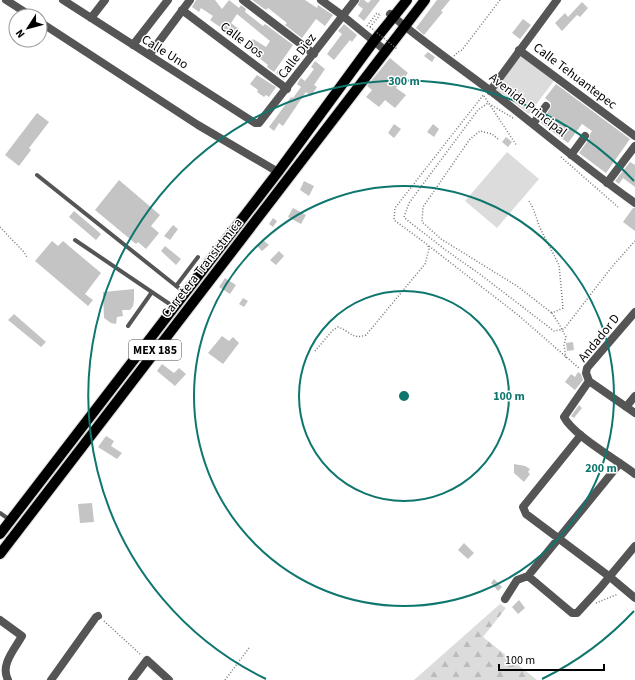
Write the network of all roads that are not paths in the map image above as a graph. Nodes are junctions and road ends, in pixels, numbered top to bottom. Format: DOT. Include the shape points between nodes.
graph roads {
  1 [pos="6,0"];
  2 [pos="63,0"];
  3 [pos="105,0"];
  4 [pos="167,0"];
  5 [pos="190,0"];
  6 [pos="243,0"];
  7 [pos="321,0"];
  8 [pos="356,0"];
  9 [pos="400,0"];
  10 [pos="408,0"];
  11 [pos="417,0"];
  12 [pos="425,0"];
  13 [pos="557,0"];
  14 [pos="18,8"];
  15 [pos="182,10"];
  16 [pos="392,15"];
  17 [pos="343,16"];
  18 [pos="91,18"];
  19 [pos="406,26"];
  20 [pos="48,27"];
  21 [pos="374,41"];
  22 [pos="133,45"];
  23 [pos="519,50"];
  24 [pos="386,51"];
  25 [pos="314,54"];
  26 [pos="149,56"];
  27 [pos="287,89"];
  28 [pos="486,93"];
  29 [pos="345,104"];
  30 [pos="546,106"];
  31 [pos="255,124"];
  32 [pos="533,124"];
  33 [pos="586,136"];
  34 [pos="635,136"];
  35 [pos="635,146"];
  36 [pos="571,155"];
  37 [pos="278,172"];
  38 [pos="37,175"];
  39 [pos="607,183"];
  40 [pos="635,203"];
  41 [pos="75,240"];
  42 [pos="198,257"];
  43 [pos="176,286"];
  44 [pos="152,292"];
  45 [pos="185,293"];
  46 [pos="174,306"];
  47 [pos="635,312"];
  48 [pos="632,321"];
  49 [pos="128,326"];
  50 [pos="588,377"];
  51 [pos="635,396"];
  52 [pos="626,407"];
  53 [pos="635,413"];
  54 [pos="581,435"];
  55 [pos="620,463"];
  56 [pos="635,474"];
  57 [pos="0,513"];
  58 [pos="11,520"];
  59 [pos="0,533"];
  60 [pos="11,538"];
  61 [pos="558,538"];
  62 [pos="635,546"];
  63 [pos="0,554"];
  64 [pos="528,576"];
  65 [pos="610,577"];
  66 [pos="635,598"];
  67 [pos="505,599"];
  68 [pos="98,616"];
  69 [pos="0,620"];
  70 [pos="8,680"];
  71 [pos="51,680"];
  72 [pos="132,680"];
  73 [pos="168,680"];
  1 -- 14 [label="street"];
  2 -- 18 [label="street, Calle Uno"];
  3 -- 18 [label="street"];
  4 -- 22 [label="street"];
  5 -- 15 [label="street"];
  6 -- 25 [label="street"];
  7 -- 17 [label="street"];
  8 -- 17 [label="street, Calle Diez"];
  9 -- 16 [label="main road"];
  10 -- 16 [label="main road"];
  11 -- 19 [label="main road" via="405,18"];
  12 -- 19 [label="main road, Carretera Transistmica / MEX 185"];
  13 -- 23 [label="street"];
  15 -- 26 [label="street"];
  15 -- 27 [label="street, Calle Dos"];
  16 -- 19 [label="street, Avenida Principal"];
  16 -- 21 [label="main road" via="375,32"];
  17 -- 21 [label="street" via="366,30"];
  17 -- 25 [label="street, Calle Diez"];
  18 -- 22 [label="street, Calle Uno"];
  19 -- 24 [label="main road, Carretera Transistmica / MEX 185"];
  19 -- 28 [label="street, Avenida Principal" via="451,61"];
  20 -- 37 [label="street" via="198,124"];
  21 -- 24 [label="street"];
  21 -- 29 [label="main road" via="375,56 347,96"];
  21 -- 37 [label="main road, Carretera Transistmica / MEX 185"];
  22 -- 26 [label="street, Calle Uno"];
  23 -- 28 [label="street"];
  23 -- 34 [label="street, Calle Tehuantepec"];
  24 -- 29 [label="main road, Carretera Transistmica / MEX 185"];
  25 -- 27 [label="street, Calle Diez"];
  26 -- 31 [label="street, Calle Uno"];
  27 -- 31 [label="street, Calle Diez" via="260,123"];
  28 -- 32 [label="street, Avenida Principal"];
  29 -- 60 [label="main road, Carretera Transistmica / MEX 185"];
  30 -- 32 [label="street"];
  32 -- 36 [label="street, Avenida Principal"];
  33 -- 36 [label="street"];
  35 -- 39 [label="street"];
  36 -- 39 [label="street, Avenida Principal"];
  37 -- 45 [label="main road, Carretera Transistmica / MEX 185"];
  38 -- 43 [label="lane"];
  39 -- 40 [label="street, Avenida Principal"];
  41 -- 44 [label="lane"];
  42 -- 43 [label="lane"];
  43 -- 45 [label="lane"];
  44 -- 46 [label="lane"];
  44 -- 49 [label="lane"];
  45 -- 46 [label="main road, Carretera Transistmica / MEX 185"];
  46 -- 58 [label="main road, Carretera Transistmica / MEX 185"];
  47 -- 48 [label="street, Andador D"];
  48 -- 50 [label="street, Andador D" via="587,368"];
  50 -- 52 [label="street"];
  50 -- 54 [label="street, Andador D" via="564,416 567,423"];
  51 -- 52 [label="street"];
  52 -- 53 [label="street"];
  54 -- 55 [label="street"];
  54 -- 61 [label="street" via="523,507 526,514"];
  55 -- 56 [label="street"];
  55 -- 61 [label="street"];
  57 -- 58 [label="lane"];
  58 -- 59 [label="main road, Carretera Transistmica / MEX 185"];
  59 -- 60 [label="street"];
  60 -- 63 [label="main road, Carretera Transistmica / MEX 185"];
  61 -- 64 [label="street"];
  61 -- 65 [label="street"];
  62 -- 65 [label="street"];
  64 -- 65 [label="street" via="572,613 577,613"];
  64 -- 67 [label="street" via="517,580"];
  65 -- 66 [label="street"];
  68 -- 71 [label="street"];
  69 -- 70 [label="street" via="22,636 6,663"];
  72 -- 73 [label="street" via="147,660"];
}
